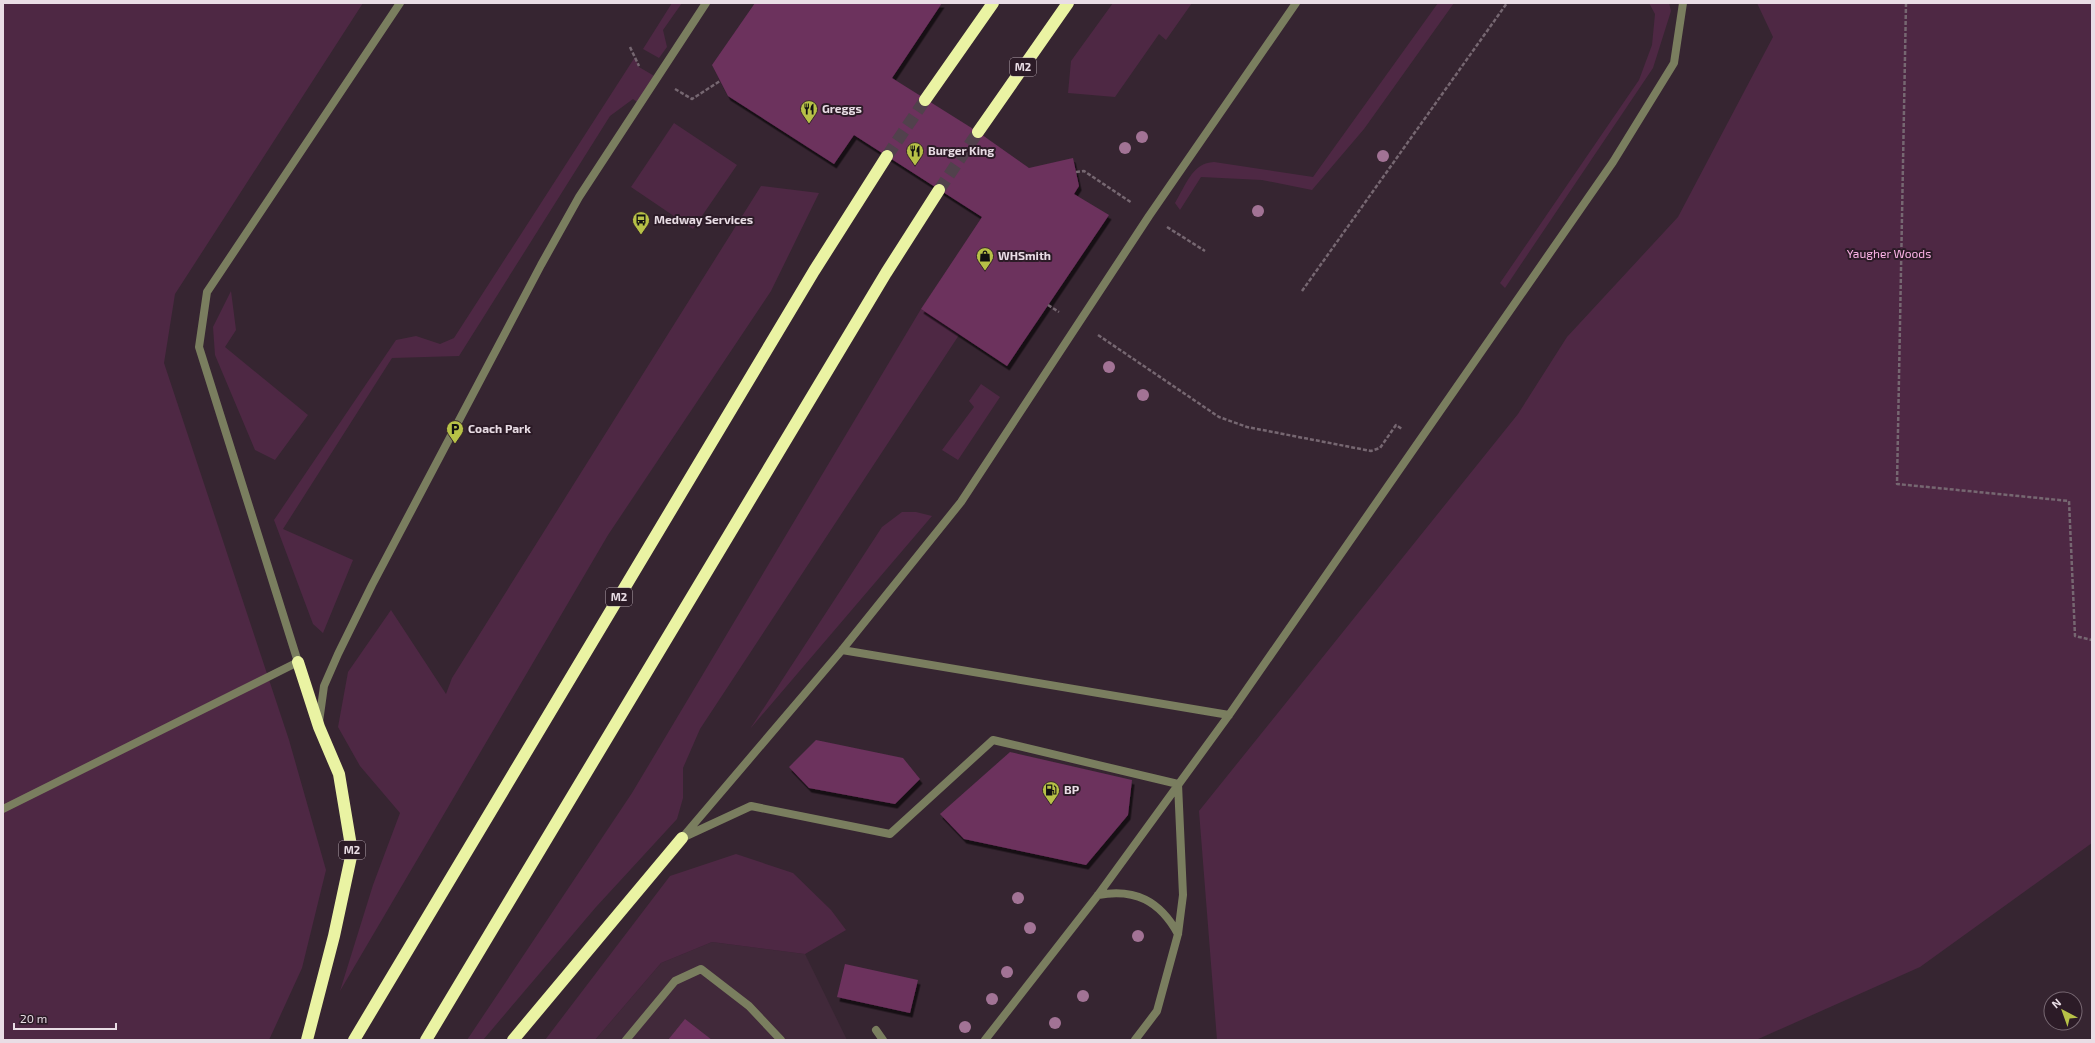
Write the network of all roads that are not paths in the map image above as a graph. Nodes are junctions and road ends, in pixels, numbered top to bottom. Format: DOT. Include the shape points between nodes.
graph roads {
  1 [pos="400,3"];
  2 [pos="706,3"];
  3 [pos="993,3"];
  4 [pos="1068,3"];
  5 [pos="1296,3"];
  6 [pos="1683,3"];
  7 [pos="925,100"];
  8 [pos="978,132"];
  9 [pos="886,156"];
  10 [pos="939,190"];
  11 [pos="842,650"];
  12 [pos="298,662"];
  13 [pos="1229,715"];
  14 [pos="319,726"];
  15 [pos="1178,784"];
  16 [pos="3,809"];
  17 [pos="682,838"];
  18 [pos="1098,895"];
  19 [pos="1178,934"];
  20 [pos="876,1030"];
  21 [pos="307,1040"];
  22 [pos="354,1040"];
  23 [pos="426,1040"];
  24 [pos="512,1040"];
  25 [pos="626,1040"];
  26 [pos="781,1040"];
  27 [pos="883,1040"];
  28 [pos="985,1040"];
  29 [pos="1135,1040"];
  1 -- 12 [label="lane" via="207,292 199,348"];
  2 -- 14 [label="lane" via="579,197 541,265 338,654 324,686"];
  3 -- 7 [label="highway"];
  4 -- 8 [label="highway, M2"];
  5 -- 11 [label="lane" via="1160,200 961,502"];
  6 -- 13 [label="lane" via="1674,63 1613,162"];
  9 -- 22 [label="highway, M2" via="814,271"];
  10 -- 23 [label="highway" via="882,280"];
  11 -- 13 [label="lane"];
  11 -- 17 [label="lane"];
  12 -- 14 [label="highway, M2"];
  12 -- 16 [label="lane"];
  13 -- 15 [label="lane"];
  14 -- 21 [label="highway, M2" via="339,774 352,852 334,936"];
  15 -- 17 [label="lane" via="993,740 890,834 751,806"];
  15 -- 18 [label="lane"];
  15 -- 19 [label="lane" via="1183,895"];
  17 -- 24 [label="highway"];
  18 -- 19 [label="lane" via="1124,893 1150,902 1161,910"];
  18 -- 28 [label="lane"];
  19 -- 29 [label="lane" via="1157,1011"];
  20 -- 27 [label="lane"];
  25 -- 26 [label="lane" via="675,981 700,969 749,1006"];
}
